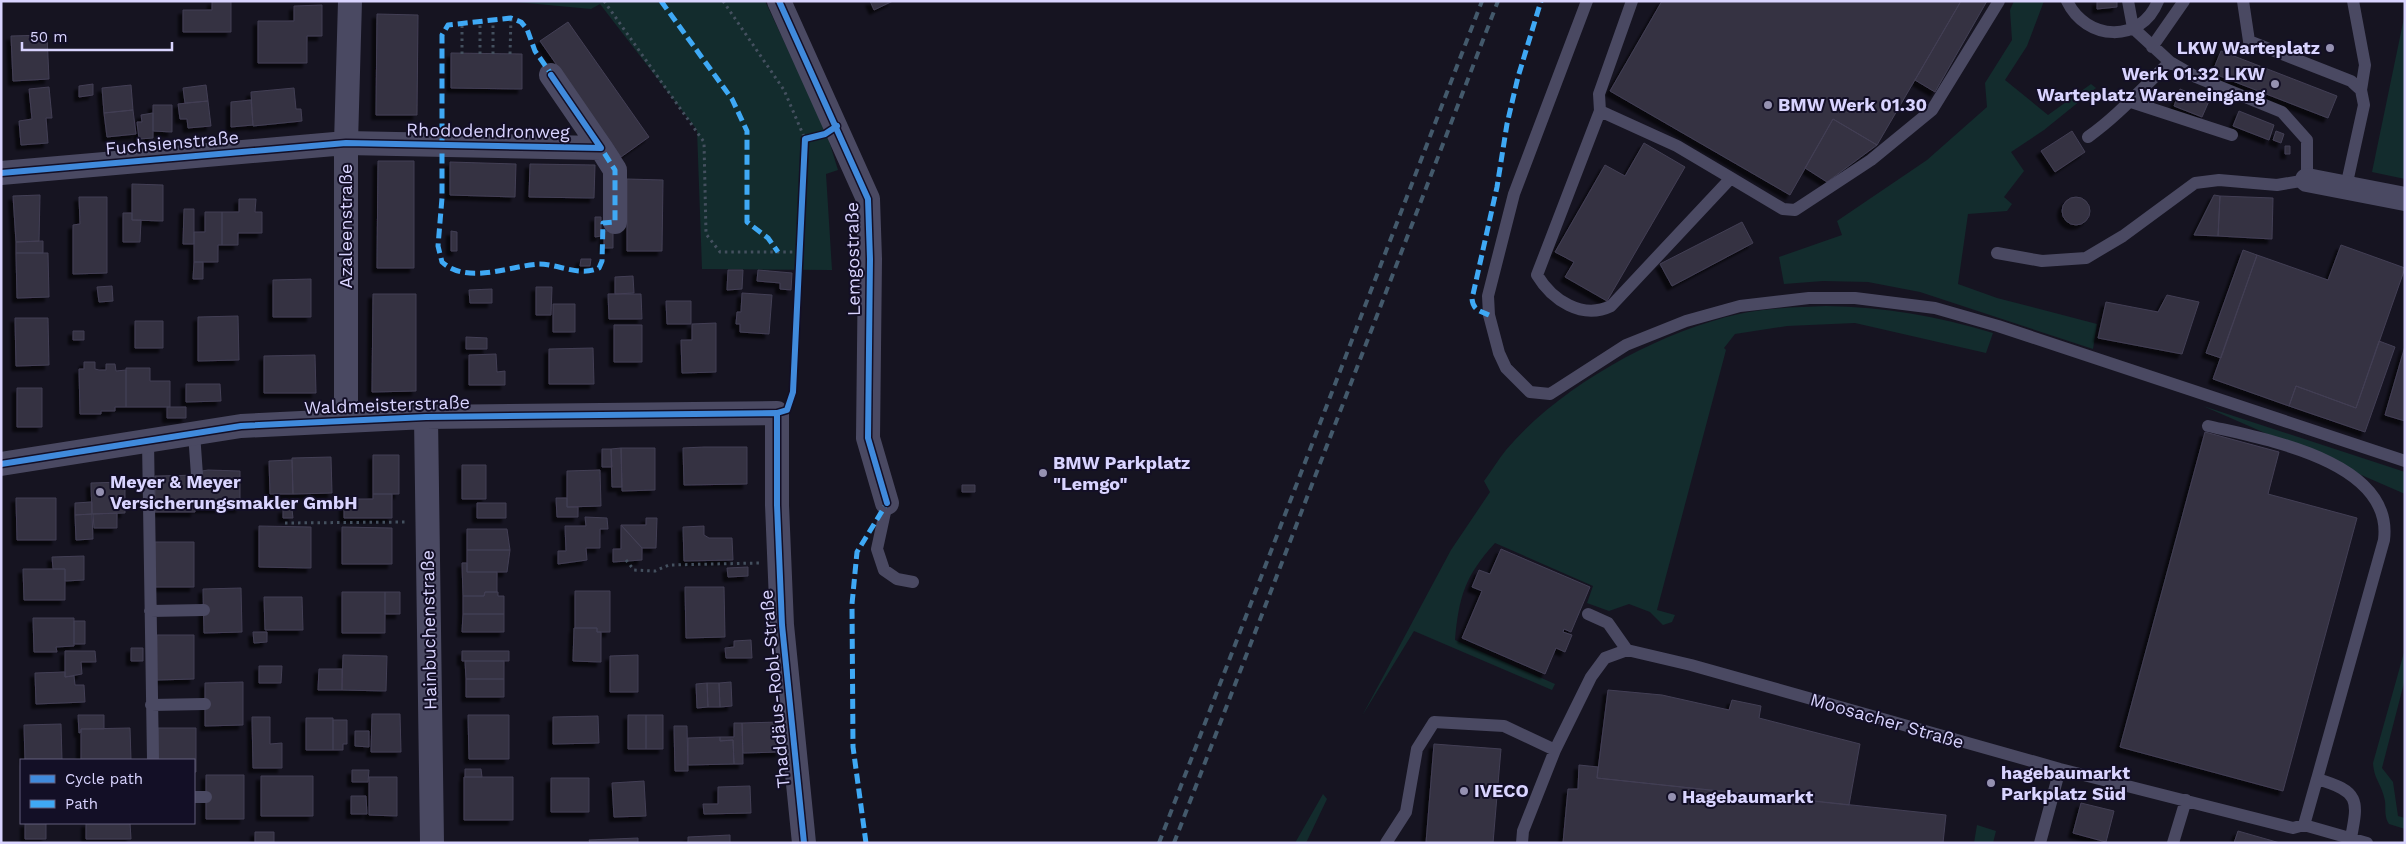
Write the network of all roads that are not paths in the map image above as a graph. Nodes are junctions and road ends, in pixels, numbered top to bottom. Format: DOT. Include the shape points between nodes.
graph roads {
  1 [pos="350,1"];
  2 [pos="1587,1"];
  3 [pos="1632,1"];
  4 [pos="1999,1"];
  5 [pos="2068,1"];
  6 [pos="2128,1"];
  7 [pos="2158,1"];
  8 [pos="2184,1"];
  9 [pos="2243,1"];
  10 [pos="2353,1"];
  11 [pos="786,3"];
  12 [pos="2132,28"];
  13 [pos="2152,47"];
  14 [pos="2170,62"];
  15 [pos="551,74"];
  16 [pos="2361,90"];
  17 [pos="2128,101"];
  18 [pos="1600,111"];
  19 [pos="2232,135"];
  20 [pos="2088,137"];
  21 [pos="346,143"];
  22 [pos="601,148"];
  23 [pos="1,173"];
  24 [pos="1731,178"];
  25 [pos="2307,180"];
  26 [pos="2346,187"];
  27 [pos="2405,199"];
  28 [pos="615,222"];
  29 [pos="1997,253"];
  30 [pos="777,413"];
  31 [pos="426,417"];
  32 [pos="346,420"];
  33 [pos="2208,426"];
  34 [pos="194,433"];
  35 [pos="148,441"];
  36 [pos="2405,461"];
  37 [pos="1,464"];
  38 [pos="197,475"];
  39 [pos="888,502"];
  40 [pos="913,582"];
  41 [pos="204,610"];
  42 [pos="150,611"];
  43 [pos="1588,614"];
  44 [pos="1627,650"];
  45 [pos="205,704"];
  46 [pos="151,705"];
  47 [pos="1555,750"];
  48 [pos="154,754"];
  49 [pos="2060,769"];
  50 [pos="2317,779"];
  51 [pos="2186,800"];
  52 [pos="2304,825"];
  53 [pos="2350,840"];
  54 [pos="432,843"];
  55 [pos="804,843"];
  56 [pos="1386,843"];
  57 [pos="1522,843"];
  58 [pos="2040,843"];
  59 [pos="2174,843"];
  60 [pos="2367,843"];
  1 -- 21 [label="street, Azaleenstraße"];
  2 -- 36 [label="lane" via="1514,194 1488,296 1489,315 1506,368 1524,386 1538,394 1550,394 1626,345 1686,321 1740,306 1809,298 1855,298 1935,308 1998,326"];
  3 -- 18 [label="lane" via="1599,94"];
  4 -- 24 [label="lane" via="1932,110 1871,160 1795,210 1783,209"];
  5 -- 12 [label="lane" via="2072,12 2084,24 2100,31 2116,33"];
  6 -- 12 [label="lane"];
  7 -- 12 [label="lane" via="2146,20"];
  8 -- 13 [label="lane"];
  9 -- 16 [label="lane" via="2249,41 2352,81"];
  10 -- 16 [label="lane" via="2365,65"];
  11 -- 39 [label="street, Lemgostraße" via="868,199 868,438"];
  12 -- 13 [label="lane"];
  13 -- 14 [label="lane"];
  14 -- 17 [label="lane"];
  14 -- 25 [label="lane" via="2196,77 2282,112 2307,140"];
  15 -- 22 [label="street, Rhododendronweg"];
  16 -- 26 [label="lane" via="2364,105"];
  17 -- 19 [label="lane"];
  17 -- 20 [label="lane" via="2113,120"];
  18 -- 24 [label="lane" via="1677,146"];
  18 -- 24 [label="lane" via="1537,275 1562,302 1585,312 1599,312 1611,306"];
  21 -- 22 [label="street, Rhododendronweg"];
  21 -- 23 [label="street, Fuchsienstraße"];
  21 -- 32 [label="street, Azaleenstraße"];
  22 -- 28 [label="street, Rhododendronweg" via="615,170"];
  25 -- 26 [label="street"];
  25 -- 29 [label="lane" via="2278,185 2219,180 2195,183 2123,236 2086,258 2042,261"];
  26 -- 27 [label="street"];
  30 -- 31 [label="street, Waldmeisterstraße"];
  30 -- 55 [label="street, Thaddäus-Robl-Straße" via="782,625"];
  31 -- 32 [label="street, Waldmeisterstraße"];
  31 -- 54 [label="street, Hainbuchenstraße"];
  32 -- 34 [label="street, Waldmeisterstraße" via="241,426"];
  33 -- 50 [label="lane" via="2281,443 2349,473 2371,493 2382,513 2386,526 2384,540"];
  34 -- 35 [label="street, Waldmeisterstraße"];
  34 -- 38 [label="lane"];
  35 -- 37 [label="street, Waldmeisterstraße"];
  35 -- 42 [label="lane" via="152,568"];
  39 -- 40 [label="lane" via="878,550 884,570 897,579"];
  41 -- 42 [label="lane"];
  42 -- 46 [label="lane" via="154,657"];
  43 -- 44 [label="lane" via="1608,623"];
  44 -- 47 [label="lane" via="1605,658 1591,677"];
  44 -- 49 [label="lane, Moosacher Straße"];
  45 -- 46 [label="lane"];
  46 -- 48 [label="lane"];
  47 -- 56 [label="lane" via="1504,726 1434,722 1417,749 1406,812"];
  47 -- 57 [label="lane" via="1523,832"];
  49 -- 51 [label="lane, Moosacher Straße"];
  49 -- 58 [label="lane"];
  50 -- 52 [label="lane"];
  50 -- 53 [label="lane" via="2341,786 2354,798 2356,814"];
  51 -- 52 [label="lane, Moosacher Straße" via="2293,828"];
  51 -- 59 [label="lane"];
  52 -- 53 [label="lane, Moosacher Straße"];
  53 -- 60 [label="lane, Moosacher Straße"];
}
